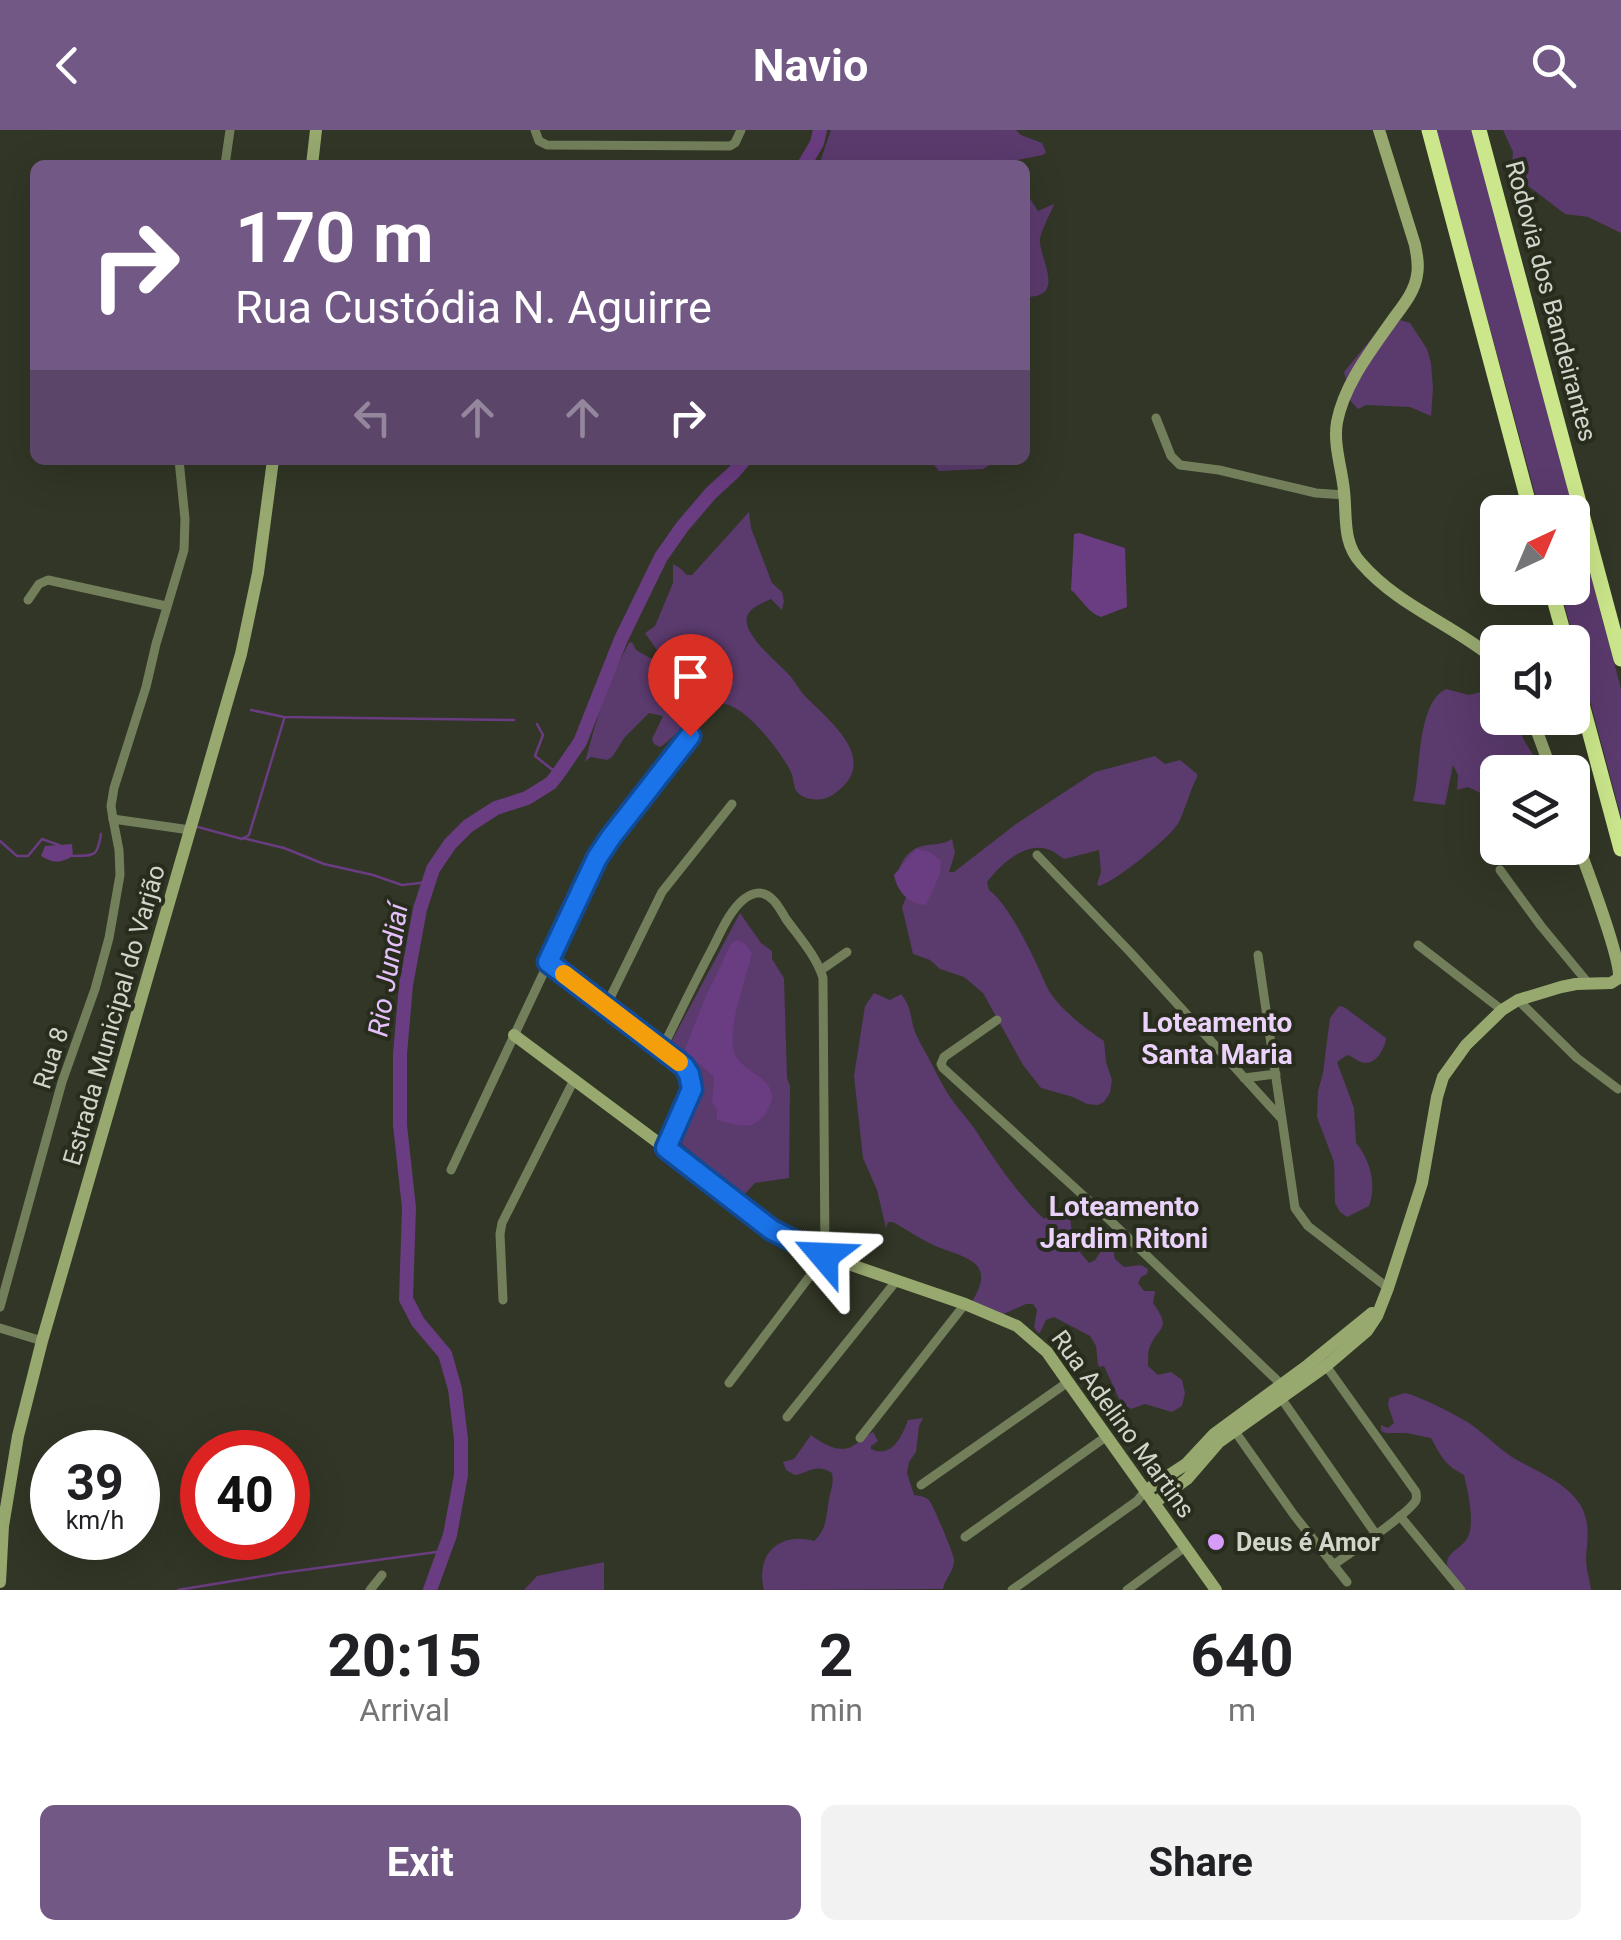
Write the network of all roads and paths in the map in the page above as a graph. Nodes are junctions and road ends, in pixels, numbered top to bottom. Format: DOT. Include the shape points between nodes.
graph roads {
  1 [pos="230,130"];
  2 [pos="316,130"];
  3 [pos="536,130"];
  4 [pos="741,130"];
  5 [pos="1379,130"];
  6 [pos="1429,130"];
  7 [pos="1479,130"];
  8 [pos="226,160"];
  9 [pos="313,160"];
  10 [pos="1156,418"];
  11 [pos="180,465"];
  12 [pos="272,465"];
  13 [pos="1345,495"];
  14 [pos="1527,495"];
  15 [pos="28,600"];
  16 [pos="166,606"];
  17 [pos="1480,648"];
  18 [pos="1621,659"];
  19 [pos="1590,734"];
  20 [pos="690,736"];
  21 [pos="732,804"];
  22 [pos="113,819"];
  23 [pos="190,830"];
  24 [pos="1621,849"];
  25 [pos="1037,855"];
  26 [pos="1585,865"];
  27 [pos="1500,870"];
  28 [pos="1418,945"];
  29 [pos="846,952"];
  30 [pos="1258,955"];
  31 [pos="548,962"];
  32 [pos="821,970"];
  33 [pos="1618,982"];
  34 [pos="1589,984"];
  35 [pos="1518,1000"];
  36 [pos="606,1006"];
  37 [pos="1502,1010"];
  38 [pos="997,1020"];
  39 [pos="514,1035"];
  40 [pos="662,1049"];
  41 [pos="1276,1074"];
  42 [pos="1244,1078"];
  43 [pos="574,1080"];
  44 [pos="1618,1089"];
  45 [pos="1282,1119"];
  46 [pos="666,1148"];
  47 [pos="451,1170"];
  48 [pos="824,1256"];
  49 [pos="897,1280"];
  50 [pos="1388,1288"];
  51 [pos="502,1300"];
  52 [pos="965,1304"];
  53 [pos="0,1307"];
  54 [pos="0,1328"];
  55 [pos="42,1342"];
  56 [pos="1323,1361"];
  57 [pos="1068,1382"];
  58 [pos="728,1383"];
  59 [pos="1281,1391"];
  60 [pos="787,1418"];
  61 [pos="1234,1430"];
  62 [pos="1107,1436"];
  63 [pos="860,1438"];
  64 [pos="921,1486"];
  65 [pos="1145,1498"];
  66 [pos="1400,1516"];
  67 [pos="1375,1533"];
  68 [pos="966,1538"];
  69 [pos="1185,1548"];
  70 [pos="1334,1566"];
  71 [pos="382,1576"];
  72 [pos="0,1582"];
  73 [pos="1347,1582"];
  74 [pos="370,1590"];
  75 [pos="1012,1590"];
  76 [pos="1127,1590"];
  77 [pos="1216,1590"];
  78 [pos="1461,1590"];
  1 -- 8 [label="street"];
  2 -- 9 [label="street"];
  3 -- 4 [label="street" via="547,145 730,146"];
  5 -- 13 [label="street" via="1418,275 1342,407 1336,435"];
  6 -- 14 [label="highway"];
  7 -- 18 [label="highway, Rodovia dos Bandeirantes"];
  10 -- 13 [label="street" via="1180,465"];
  11 -- 16 [label="street, Rua 8" via="184,550"];
  12 -- 23 [label="street, Estrada Municipal do Varjão" via="241,654"];
  13 -- 17 [label="street" via="1347,539 1359,561 1402,600"];
  15 -- 16 [label="street" via="48,580"];
  16 -- 22 [label="street, Rua 8" via="114,788"];
  19 -- 24 [label="highway"];
  20 -- 31 [label="street" via="597,858"];
  21 -- 36 [label="street" via="662,892"];
  22 -- 23 [label="street"];
  22 -- 53 [label="street, Rua 8" via="120,875 110,938"];
  23 -- 55 [label="street, Estrada Municipal do Varjão"];
  25 -- 42 [label="street"];
  26 -- 33 [label="street" via="1617,957"];
  27 -- 34 [label="street"];
  28 -- 37 [label="street"];
  29 -- 32 [label="street"];
  30 -- 41 [label="street"];
  31 -- 36 [label="street"];
  31 -- 39 [label="street"];
  32 -- 40 [label="street" via="771,898 761,893 744,899"];
  32 -- 48 [label="street"];
  33 -- 34 [label="street"];
  34 -- 35 [label="street"];
  35 -- 37 [label="street"];
  35 -- 44 [label="street"];
  36 -- 40 [label="street"];
  37 -- 50 [label="street" via="1443,1077 1422,1183"];
  38 -- 59 [label="street" via="944,1057 943,1068 1098,1208"];
  39 -- 43 [label="street, Rua Adelino Martins"];
  39 -- 47 [label="street"];
  40 -- 46 [label="street" via="692,1079"];
  41 -- 42 [label="street"];
  41 -- 45 [label="street"];
  42 -- 45 [label="street"];
  43 -- 46 [label="street, Rua Adelino Martins"];
  43 -- 51 [label="street" via="502,1223"];
  45 -- 50 [label="street" via="1298,1216"];
  46 -- 48 [label="street, Rua Adelino Martins" via="772,1230"];
  48 -- 49 [label="street, Rua Adelino Martins"];
  48 -- 58 [label="street"];
  49 -- 52 [label="street, Rua Adelino Martins"];
  49 -- 60 [label="street"];
  50 -- 56 [label="street" via="1381,1304"];
  52 -- 57 [label="street, Rua Adelino Martins" via="1017,1326"];
  52 -- 63 [label="street"];
  54 -- 55 [label="street"];
  55 -- 72 [label="street, Estrada Municipal do Varjão" via="18,1436"];
  56 -- 59 [label="street"];
  56 -- 66 [label="street" via="1416,1492"];
  57 -- 62 [label="street, Rua Adelino Martins"];
  57 -- 64 [label="street"];
  59 -- 61 [label="street"];
  59 -- 65 [label="street" via="1214,1434"];
  59 -- 67 [label="street"];
  61 -- 65 [label="street" via="1186,1479"];
  61 -- 70 [label="street"];
  62 -- 65 [label="street, Rua Adelino Martins"];
  62 -- 68 [label="street"];
  65 -- 69 [label="street, Rua Adelino Martins"];
  65 -- 75 [label="street"];
  66 -- 67 [label="street"];
  66 -- 78 [label="street"];
  67 -- 70 [label="street"];
  69 -- 76 [label="street"];
  69 -- 77 [label="street, Rua Adelino Martins"];
  70 -- 73 [label="street"];
  71 -- 74 [label="street"];
}
